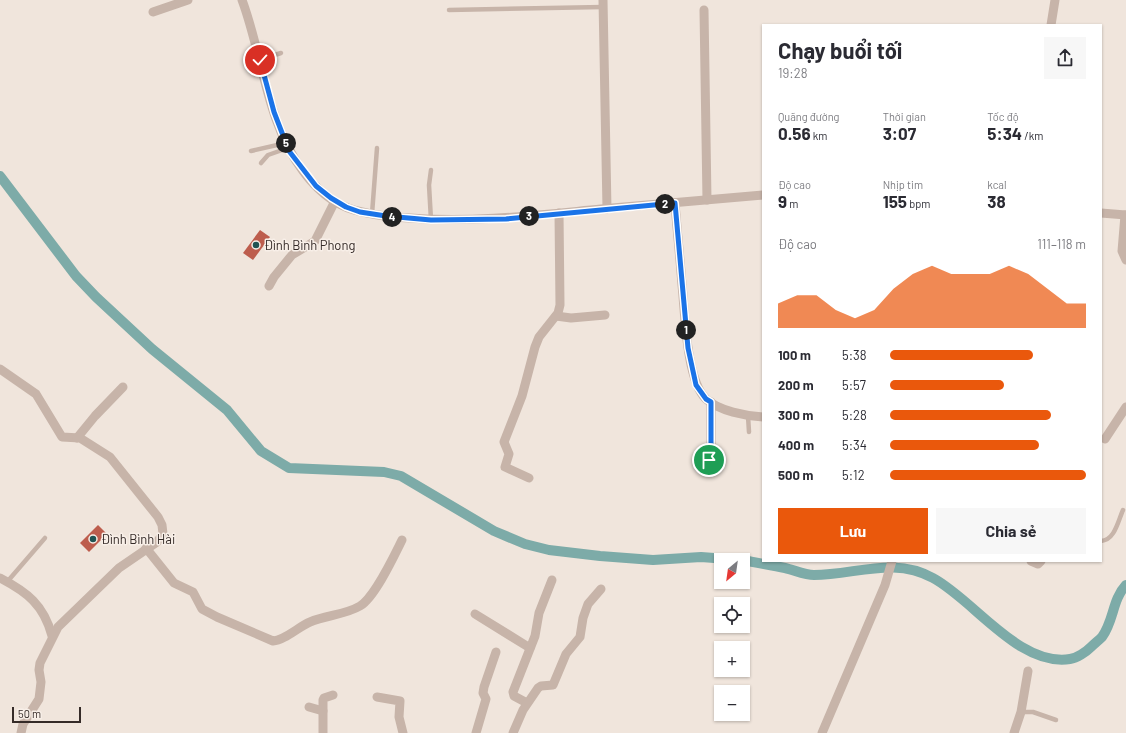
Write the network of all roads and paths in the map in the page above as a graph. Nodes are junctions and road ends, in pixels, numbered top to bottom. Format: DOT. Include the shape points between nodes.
graph roads {
  1 [pos="188,0"];
  2 [pos="242,0"];
  3 [pos="1055,0"];
  4 [pos="603,3"];
  5 [pos="449,10"];
  6 [pos="704,10"];
  7 [pos="153,12"];
  8 [pos="1050,24"];
  9 [pos="280,53"];
  10 [pos="260,60"];
  11 [pos="287,146"];
  12 [pos="377,148"];
  13 [pos="251,151"];
  14 [pos="261,163"];
  15 [pos="431,170"];
  16 [pos="762,195"];
  17 [pos="707,200"];
  18 [pos="335,201"];
  19 [pos="675,203"];
  20 [pos="607,209"];
  21 [pos="559,213"];
  22 [pos="1102,213"];
  23 [pos="372,214"];
  24 [pos="1125,215"];
  25 [pos="431,220"];
  26 [pos="1126,260"];
  27 [pos="269,286"];
  28 [pos="605,315"];
  29 [pos="556,316"];
  30 [pos="0,369"];
  31 [pos="123,387"];
  32 [pos="711,402"];
  33 [pos="1126,407"];
  34 [pos="748,416"];
  35 [pos="762,417"];
  36 [pos="749,432"];
  37 [pos="77,438"];
  38 [pos="1105,439"];
  39 [pos="709,460"];
  40 [pos="529,478"];
  41 [pos="1123,510"];
  42 [pos="44,538"];
  43 [pos="402,540"];
  44 [pos="1102,541"];
  45 [pos="146,548"];
  46 [pos="892,562"];
  47 [pos="3,580"];
  48 [pos="552,580"];
  49 [pos="601,589"];
  50 [pos="475,614"];
  51 [pos="52,636"];
  52 [pos="530,648"];
  53 [pos="496,652"];
  54 [pos="1028,671"];
  55 [pos="333,695"];
  56 [pos="377,697"];
  57 [pos="527,703"];
  58 [pos="309,707"];
  59 [pos="323,711"];
  60 [pos="1020,712"];
  61 [pos="1056,720"];
  62 [pos="21,733"];
  63 [pos="323,733"];
  64 [pos="403,733"];
  65 [pos="476,733"];
  66 [pos="513,733"];
  67 [pos="822,733"];
  68 [pos="1014,733"];
  1 -- 7 [label="street"];
  2 -- 10 [label="street"];
  3 -- 8 [label="street"];
  4 -- 5 [label="lane"];
  4 -- 20 [label="street"];
  6 -- 17 [label="street"];
  9 -- 10 [label="lane"];
  10 -- 11 [label="street" via="274,112"];
  11 -- 13 [label="lane"];
  11 -- 14 [label="lane" via="268,155"];
  11 -- 18 [label="street" via="316,186"];
  12 -- 23 [label="lane"];
  15 -- 25 [label="lane"];
  16 -- 17 [label="street"];
  17 -- 19 [label="street"];
  18 -- 23 [label="street" via="346,207"];
  18 -- 27 [label="street" via="315,241 292,255"];
  19 -- 20 [label="street"];
  19 -- 32 [label="street" via="688,348 696,385"];
  20 -- 21 [label="street"];
  21 -- 25 [label="street" via="506,219"];
  21 -- 29 [label="street" via="560,305"];
  22 -- 24 [label="street"];
  23 -- 25 [label="street"];
  24 -- 26 [label="street" via="1122,251"];
  28 -- 29 [label="street" via="571,318"];
  29 -- 40 [label="street" via="539,337 522,396 504,442 508,451 505,467"];
  30 -- 37 [label="street" via="36,394 62,437"];
  31 -- 37 [label="street"];
  32 -- 34 [label="street"];
  32 -- 39 [label="street"];
  33 -- 38 [label="street"];
  34 -- 35 [label="street"];
  34 -- 36 [label="lane"];
  37 -- 45 [label="street" via="83,439 110,457 158,517 163,534 157,542"];
  41 -- 44 [label="lane" via="1113,535"];
  42 -- 47 [label="lane"];
  43 -- 45 [label="street" via="380,581 360,606 310,621 279,640 273,640 217,618 202,609 193,592 174,583"];
  45 -- 51 [label="street" via="119,568 63,621"];
  46 -- 67 [label="street" via="885,584"];
  47 -- 51 [label="street" via="34,600 44,615"];
  48 -- 52 [label="street" via="539,613"];
  49 -- 57 [label="street" via="588,604 580,638 566,654 553,685 541,686"];
  50 -- 52 [label="street"];
  51 -- 62 [label="street" via="40,663 39,699 23,724"];
  52 -- 57 [label="street" via="513,695"];
  53 -- 65 [label="street" via="484,688 485,702"];
  54 -- 60 [label="street"];
  55 -- 59 [label="street" via="324,698"];
  56 -- 64 [label="street" via="400,701 399,717"];
  57 -- 66 [label="street"];
  58 -- 59 [label="street"];
  59 -- 63 [label="street"];
  60 -- 61 [label="lane" via="1033,712"];
  60 -- 68 [label="street"];
}
